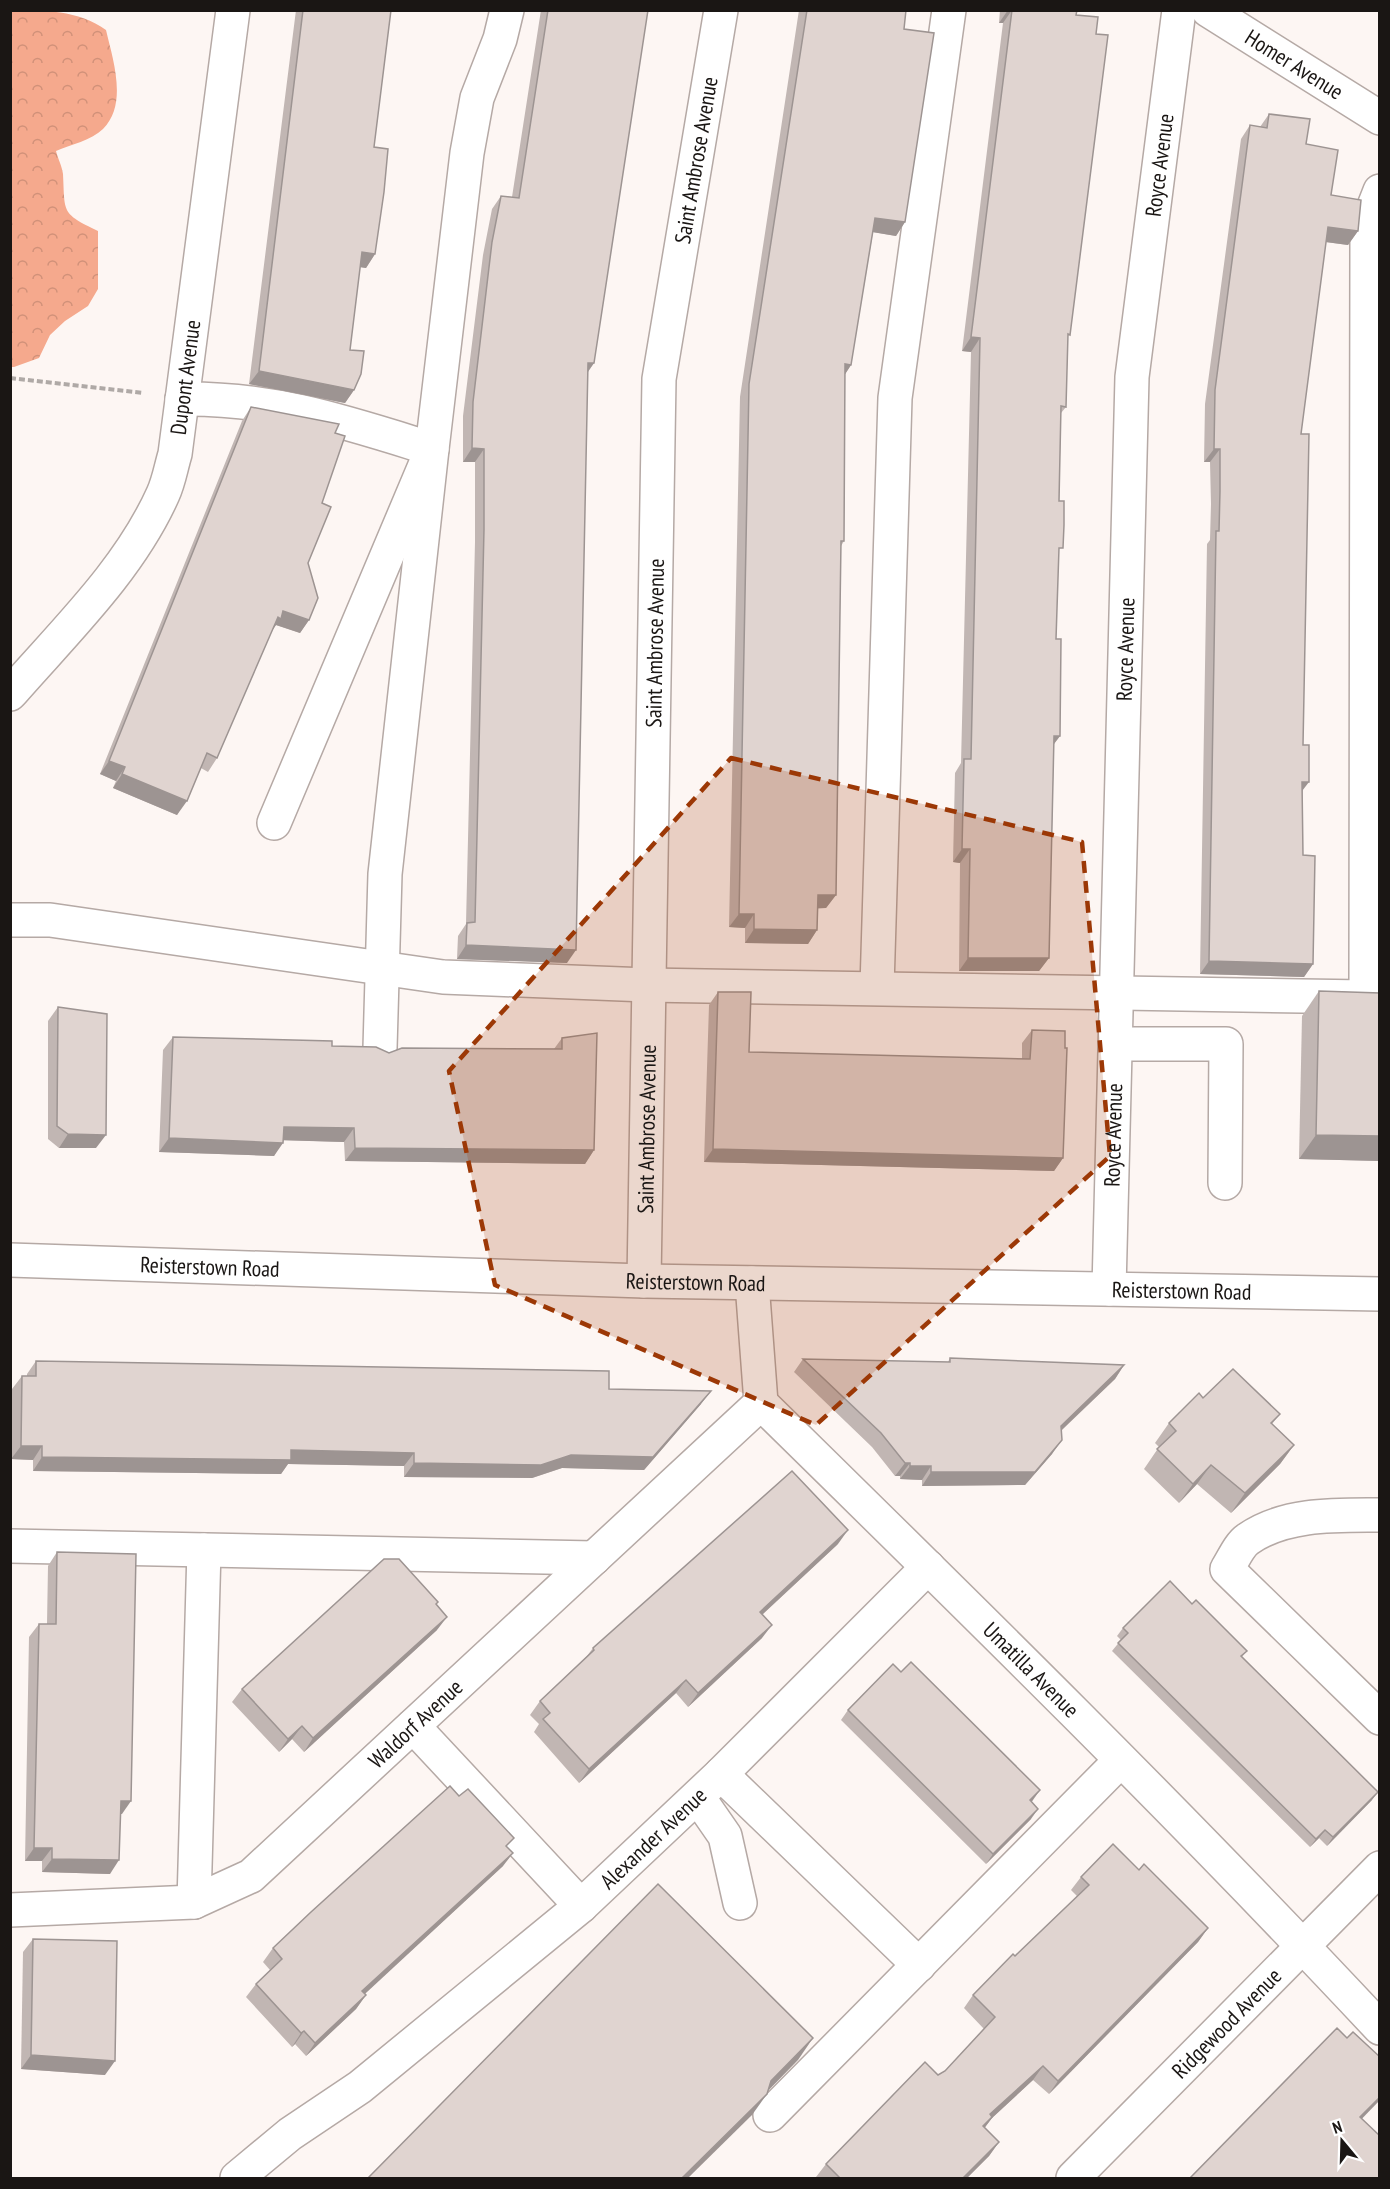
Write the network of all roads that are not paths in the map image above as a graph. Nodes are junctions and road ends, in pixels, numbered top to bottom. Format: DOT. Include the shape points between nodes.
graph roads {
  1 [pos="507,10"];
  2 [pos="721,10"];
  3 [pos="949,10"];
  4 [pos="1179,10"];
  5 [pos="1208,10"];
  6 [pos="231,11"];
  7 [pos="1380,118"];
  8 [pos="1380,191"];
  9 [pos="182,399"];
  10 [pos="432,449"];
  11 [pos="10,694"];
  12 [pos="274,823"];
  13 [pos="10,920"];
  14 [pos="381,966"];
  15 [pos="647,985"];
  16 [pos="877,987"];
  17 [pos="1118,991"];
  18 [pos="1117,1044"];
  19 [pos="380,1048"];
  20 [pos="1225,1183"];
  21 [pos="10,1260"];
  22 [pos="644,1281"];
  23 [pos="752,1283"];
  24 [pos="1109,1289"];
  25 [pos="1380,1294"];
  26 [pos="761,1403"];
  27 [pos="1380,1515"];
  28 [pos="10,1546"];
  29 [pos="204,1550"];
  30 [pos="594,1558"];
  31 [pos="928,1567"];
  32 [pos="1380,1718"];
  33 [pos="413,1726"];
  34 [pos="1120,1761"];
  35 [pos="722,1774"];
  36 [pos="698,1797"];
  37 [pos="1380,1868"];
  38 [pos="194,1902"];
  39 [pos="740,1903"];
  40 [pos="581,1906"];
  41 [pos="10,1910"];
  42 [pos="1302,1945"];
  43 [pos="919,1965"];
  44 [pos="1380,2028"];
  45 [pos="770,2115"];
  46 [pos="237,2178"];
  47 [pos="1073,2178"];
  1 -- 10 [label="street" via="477,98 467,153"];
  2 -- 15 [label="street, Saint Ambrose Avenue" via="659,379"];
  3 -- 16 [label="street" via="895,398"];
  4 -- 17 [label="street, Royce Avenue" via="1132,377"];
  5 -- 7 [label="street, Homer Avenue"];
  6 -- 9 [label="street, Dupont Avenue"];
  8 -- 17 [label="street" via="1367,241 1366,997"];
  9 -- 10 [label="street" via="287,407"];
  9 -- 11 [label="street, Dupont Avenue" via="175,454 164,492 139,538 107,583"];
  10 -- 12 [label="street"];
  10 -- 14 [label="street" via="385,874"];
  13 -- 14 [label="street" via="50,920"];
  14 -- 15 [label="street" via="443,977"];
  14 -- 19 [label="street"];
  15 -- 16 [label="street"];
  15 -- 22 [label="street, Saint Ambrose Avenue"];
  16 -- 17 [label="street"];
  17 -- 18 [label="street, Royce Avenue"];
  18 -- 20 [label="street" via="1226,1044"];
  18 -- 24 [label="street, Royce Avenue"];
  21 -- 22 [label="street, Reisterstown Road"];
  22 -- 23 [label="street, Reisterstown Road"];
  23 -- 24 [label="street, Reisterstown Road"];
  23 -- 26 [label="street"];
  24 -- 25 [label="street, Reisterstown Road"];
  26 -- 30 [label="street, Waldorf Avenue"];
  26 -- 31 [label="street, Umatilla Avenue"];
  27 -- 32 [label="street" via="1297,1520 1265,1530 1246,1540 1227,1569"];
  28 -- 29 [label="street"];
  29 -- 30 [label="street"];
  29 -- 38 [label="street"];
  30 -- 33 [label="street, Waldorf Avenue"];
  31 -- 34 [label="street, Umatilla Avenue"];
  31 -- 35 [label="street, Alexander Avenue"];
  33 -- 38 [label="street, Waldorf Avenue" via="250,1876"];
  33 -- 40 [label="street"];
  34 -- 42 [label="street, Umatilla Avenue"];
  34 -- 43 [label="street"];
  35 -- 36 [label="street, Alexander Avenue"];
  35 -- 43 [label="street"];
  36 -- 39 [label="street" via="725,1836"];
  36 -- 40 [label="street, Alexander Avenue"];
  37 -- 42 [label="street, Ridgewood Avenue"];
  38 -- 41 [label="street, Waldorf Avenue"];
  40 -- 46 [label="street, Alexander Avenue" via="360,2087 290,2134"];
  42 -- 44 [label="street, Umatilla Avenue"];
  42 -- 47 [label="street, Ridgewood Avenue"];
  43 -- 45 [label="street"];
}
